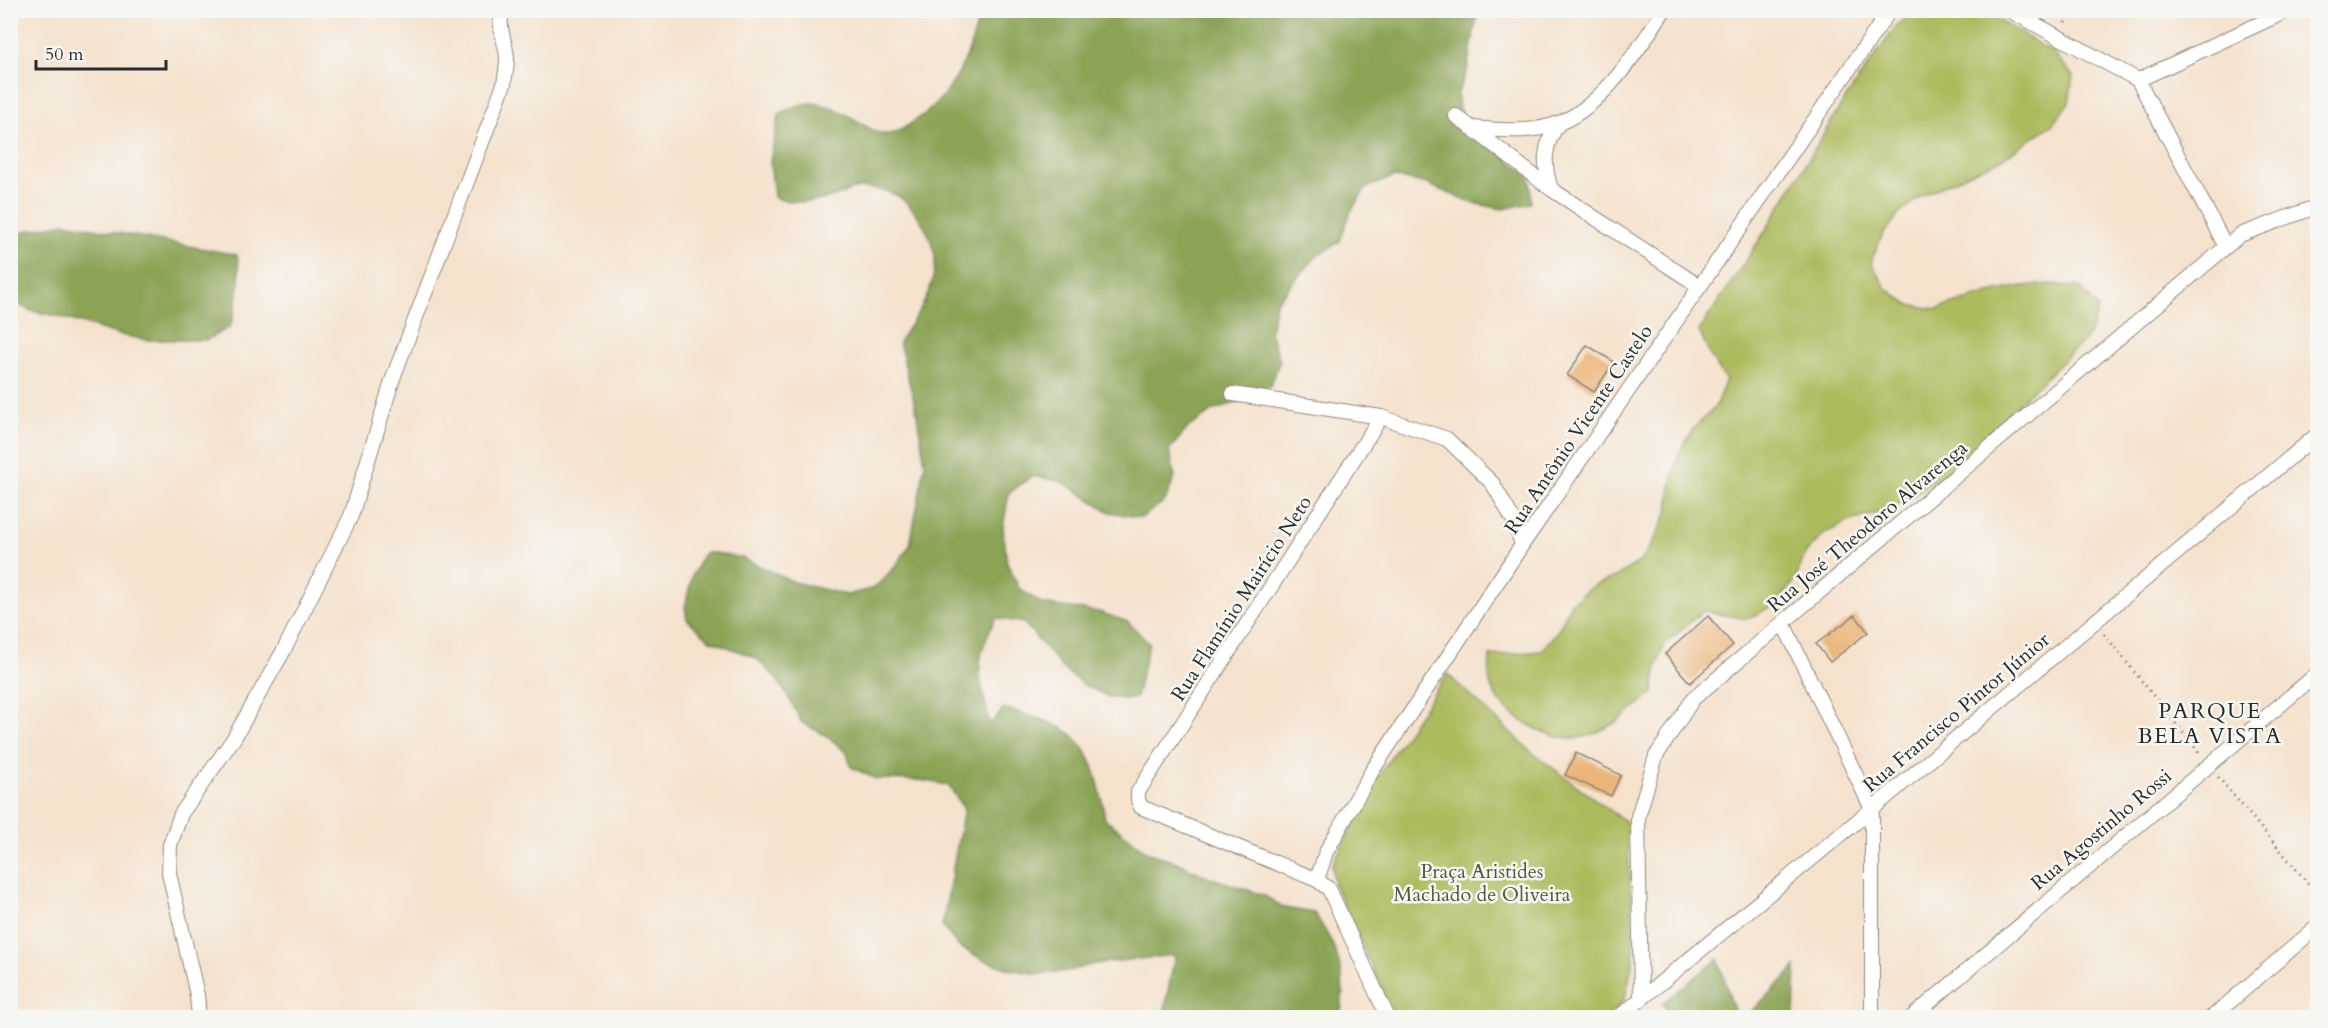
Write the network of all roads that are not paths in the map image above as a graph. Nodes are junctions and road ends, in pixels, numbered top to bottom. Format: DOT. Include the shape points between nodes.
graph roads {
  1 [pos="503,10"];
  2 [pos="1664,10"];
  3 [pos="1890,10"];
  4 [pos="2009,10"];
  5 [pos="2289,10"];
  6 [pos="2138,80"];
  7 [pos="1456,116"];
  8 [pos="1559,123"];
  9 [pos="1471,128"];
  10 [pos="1551,189"];
  11 [pos="2318,206"];
  12 [pos="2226,247"];
  13 [pos="1700,286"];
  14 [pos="1233,394"];
  15 [pos="1381,417"];
  16 [pos="2318,434"];
  17 [pos="1522,545"];
  18 [pos="1783,623"];
  19 [pos="2318,672"];
  20 [pos="1872,809"];
  21 [pos="1317,880"];
  22 [pos="2318,926"];
  23 [pos="1641,998"];
  24 [pos="199,1017"];
  25 [pos="1388,1017"];
  26 [pos="1618,1017"];
  27 [pos="1872,1017"];
  28 [pos="1911,1017"];
  29 [pos="2211,1017"];
  1 -- 24 [label="street" via="502,37 507,57 504,84 393,378 351,516 284,650 234,738 181,814 170,845 169,873"];
  2 -- 8 [label="street" via="1616,79 1591,103"];
  3 -- 13 [label="street, Rua Antônio Vicente Castelo"];
  4 -- 6 [label="street"];
  5 -- 6 [label="street"];
  6 -- 12 [label="street"];
  7 -- 9 [label="street"];
  8 -- 9 [label="street" via="1534,129"];
  8 -- 10 [label="street" via="1547,144 1544,160"];
  9 -- 10 [label="street"];
  10 -- 13 [label="street"];
  11 -- 12 [label="street, Rua José Theodoro Alvarenga" via="2240,236"];
  12 -- 18 [label="street, Rua José Theodoro Alvarenga"];
  13 -- 17 [label="street, Rua Antônio Vicente Castelo"];
  14 -- 15 [label="street"];
  15 -- 17 [label="street" via="1447,439 1493,484 1515,523"];
  15 -- 21 [label="street, Rua Flamínio Mairício Neto" via="1138,792 1141,807"];
  16 -- 20 [label="street, Rua Francisco Pintor Júnior"];
  17 -- 21 [label="street, Rua Antônio Vicente Castelo" via="1372,771 1326,852"];
  18 -- 20 [label="street"];
  18 -- 23 [label="street, Rua José Theodoro Alvarenga" via="1693,699 1656,756 1638,817"];
  19 -- 28 [label="street, Rua Agostinho Rossi"];
  20 -- 23 [label="street, Rua Francisco Pintor Júnior"];
  20 -- 27 [label="street"];
  21 -- 25 [label="street" via="1329,889"];
  22 -- 29 [label="street"];
  23 -- 26 [label="street, Rua Francisco Pintor Júnior"];
}
